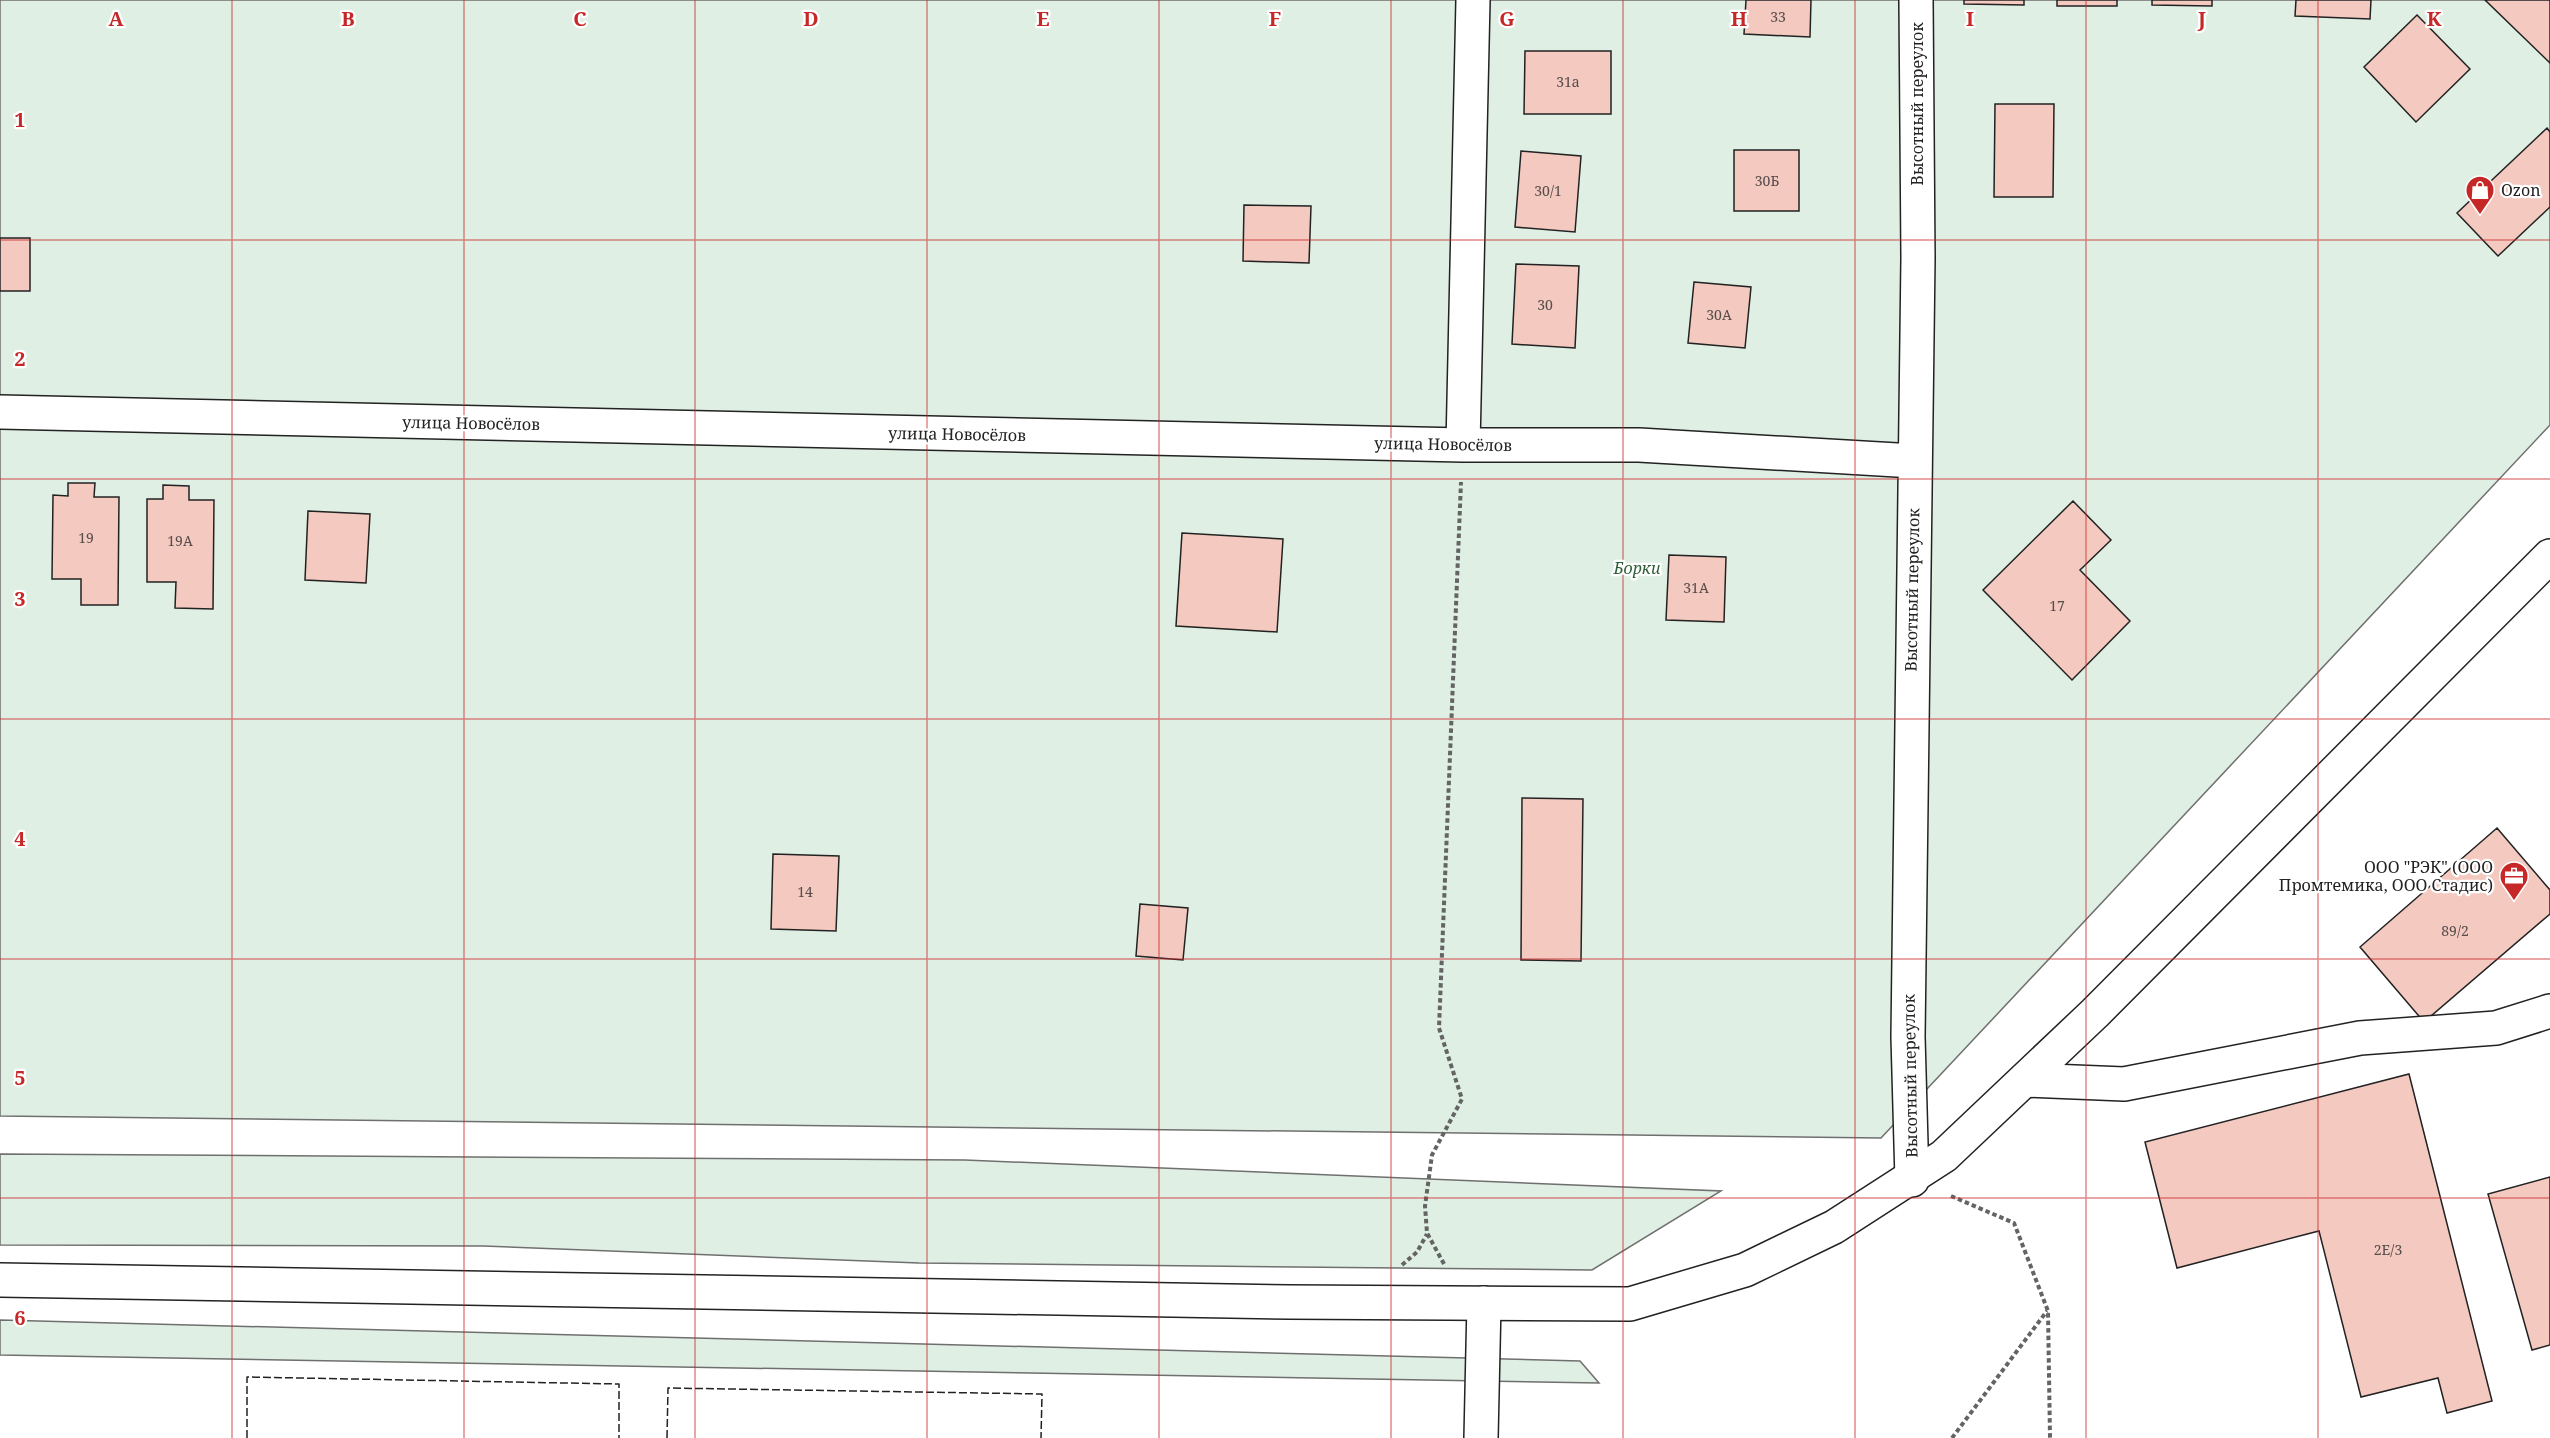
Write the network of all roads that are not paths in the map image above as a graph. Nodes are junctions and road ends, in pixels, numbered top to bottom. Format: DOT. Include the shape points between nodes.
graph roads {
  1 [pos="1473,0"];
  2 [pos="1916,0"];
  3 [pos="0,412"];
  4 [pos="1463,445"];
  5 [pos="1914,461"];
  6 [pos="2550,556"];
  7 [pos="2550,1011"];
  8 [pos="2025,1080"];
  9 [pos="1912,1180"];
  10 [pos="0,1280"];
  11 [pos="1484,1304"];
  12 [pos="1481,1438"];
  1 -- 4 [label="street"];
  2 -- 5 [label="street, Высотный переулок" via="1918,258"];
  3 -- 4 [label="street, улица Новосёлов"];
  4 -- 5 [label="street, улица Новосёлов" via="1639,445"];
  5 -- 9 [label="street, Высотный переулок" via="1908,1037"];
  6 -- 8 [label="street"];
  7 -- 8 [label="street" via="2496,1028 2360,1038 2124,1084"];
  8 -- 9 [label="street" via="1944,1156"];
  9 -- 11 [label="street" via="1834,1227 1745,1270 1630,1304"];
  10 -- 11 [label="street"];
  11 -- 12 [label="street"];
}
